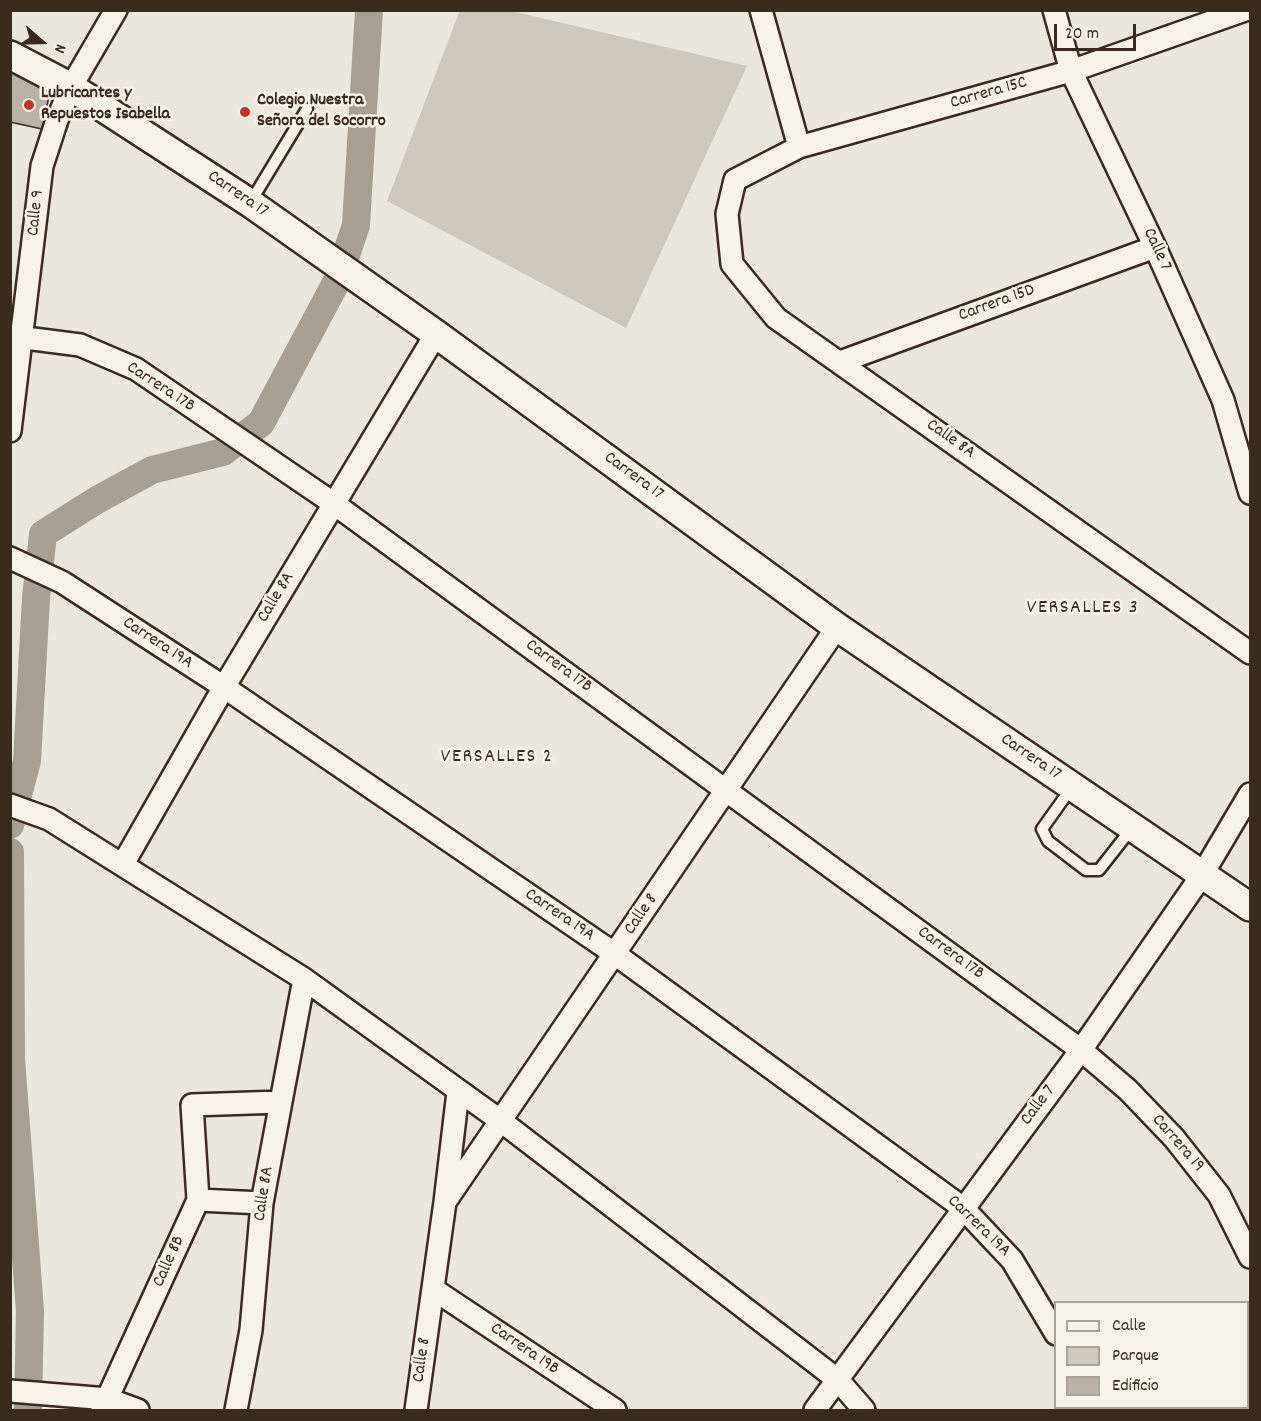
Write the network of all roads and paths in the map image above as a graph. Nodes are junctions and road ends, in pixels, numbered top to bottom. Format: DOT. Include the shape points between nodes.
graph roads {
  1 [pos="116,10"];
  2 [pos="761,10"];
  3 [pos="1054,10"];
  4 [pos="1245,10"];
  5 [pos="10,55"];
  6 [pos="1071,71"];
  7 [pos="71,87"];
  8 [pos="308,109"];
  9 [pos="799,147"];
  10 [pos="735,180"];
  11 [pos="250,203"];
  12 [pos="1155,247"];
  13 [pos="436,334"];
  14 [pos="16,336"];
  15 [pos="840,362"];
  16 [pos="10,431"];
  17 [pos="1251,493"];
  18 [pos="333,503"];
  19 [pos="18,561"];
  20 [pos="837,627"];
  21 [pos="1251,653"];
  22 [pos="224,687"];
  23 [pos="1072,787"];
  24 [pos="727,789"];
  25 [pos="1251,794"];
  26 [pos="10,805"];
  27 [pos="1132,828"];
  28 [pos="123,864"];
  29 [pos="1202,875"];
  30 [pos="1251,907"];
  31 [pos="615,954"];
  32 [pos="304,979"];
  33 [pos="1081,1050"];
  34 [pos="458,1092"];
  35 [pos="280,1102"];
  36 [pos="501,1121"];
  37 [pos="198,1200"];
  38 [pos="446,1202"];
  39 [pos="262,1203"];
  40 [pos="963,1208"];
  41 [pos="1251,1257"];
  42 [pos="433,1288"];
  43 [pos="1054,1331"];
  44 [pos="838,1380"];
  45 [pos="10,1391"];
  46 [pos="105,1405"];
  47 [pos="138,1410"];
  48 [pos="236,1410"];
  49 [pos="416,1410"];
  50 [pos="615,1410"];
  51 [pos="815,1410"];
  52 [pos="864,1410"];
  1 -- 7 [label="street, Calle 9"];
  2 -- 9 [label="street"];
  3 -- 6 [label="street, Calle 7"];
  4 -- 6 [label="street, Carrera 15C"];
  5 -- 7 [label="street, Carrera 17"];
  6 -- 9 [label="street, Carrera 15C"];
  6 -- 12 [label="street, Calle 7"];
  7 -- 11 [label="street, Carrera 17"];
  7 -- 14 [label="street, Calle 9" via="42,166"];
  8 -- 11 [label="lane"];
  9 -- 10 [label="street, Carrera 15C"];
  10 -- 15 [label="street, Calle 8A" via="727,214 732,264 776,318"];
  11 -- 13 [label="street, Carrera 17"];
  12 -- 15 [label="street, Carrera 15D"];
  12 -- 17 [label="street, Calle 7" via="1223,400"];
  13 -- 18 [label="street, Calle 8A"];
  13 -- 20 [label="street, Carrera 17"];
  14 -- 16 [label="street, Calle 9"];
  14 -- 18 [label="street, Carrera 17B" via="80,345 136,369"];
  15 -- 21 [label="street, Calle 8A"];
  18 -- 22 [label="street, Calle 8A"];
  18 -- 24 [label="street, Carrera 17B"];
  19 -- 22 [label="street, Carrera 19A" via="62,582"];
  20 -- 23 [label="street, Carrera 17"];
  20 -- 24 [label="street, Calle 8"];
  22 -- 28 [label="street, Calle 8A"];
  22 -- 31 [label="street, Carrera 19A"];
  23 -- 27 [label="street, Carrera 17"];
  23 -- 27 [label="lane" via="1042,829 1048,841 1086,870 1099,870"];
  24 -- 31 [label="street, Calle 8"];
  24 -- 33 [label="street, Carrera 17B"];
  25 -- 29 [label="street, Calle 7"];
  26 -- 28 [label="street" via="49,819"];
  27 -- 29 [label="street, Carrera 17"];
  28 -- 32 [label="street"];
  29 -- 30 [label="street, Carrera 17"];
  29 -- 33 [label="street, Calle 7"];
  31 -- 36 [label="street, Calle 8"];
  31 -- 40 [label="street, Carrera 19A"];
  32 -- 34 [label="street"];
  32 -- 35 [label="street, Calle 8A"];
  33 -- 40 [label="street, Calle 7"];
  33 -- 41 [label="street, Carrera 19" via="1128,1090 1174,1138 1219,1195"];
  34 -- 36 [label="street"];
  34 -- 38 [label="street, Calle 8"];
  35 -- 37 [label="street, Calle 8B" via="192,1105"];
  35 -- 39 [label="street, Calle 8A"];
  36 -- 38 [label="street, Calle 8"];
  36 -- 44 [label="street"];
  37 -- 39 [label="street"];
  37 -- 46 [label="street, Calle 8B"];
  38 -- 42 [label="street, Calle 8"];
  39 -- 48 [label="street, Calle 8A" via="251,1330"];
  40 -- 43 [label="street, Carrera 19A" via="1012,1260"];
  40 -- 44 [label="street, Calle 7"];
  42 -- 49 [label="street, Calle 8"];
  42 -- 50 [label="street, Carrera 19B"];
  44 -- 51 [label="street, Calle 7"];
  44 -- 52 [label="street"];
  45 -- 46 [label="street"];
  46 -- 47 [label="street"];
}
